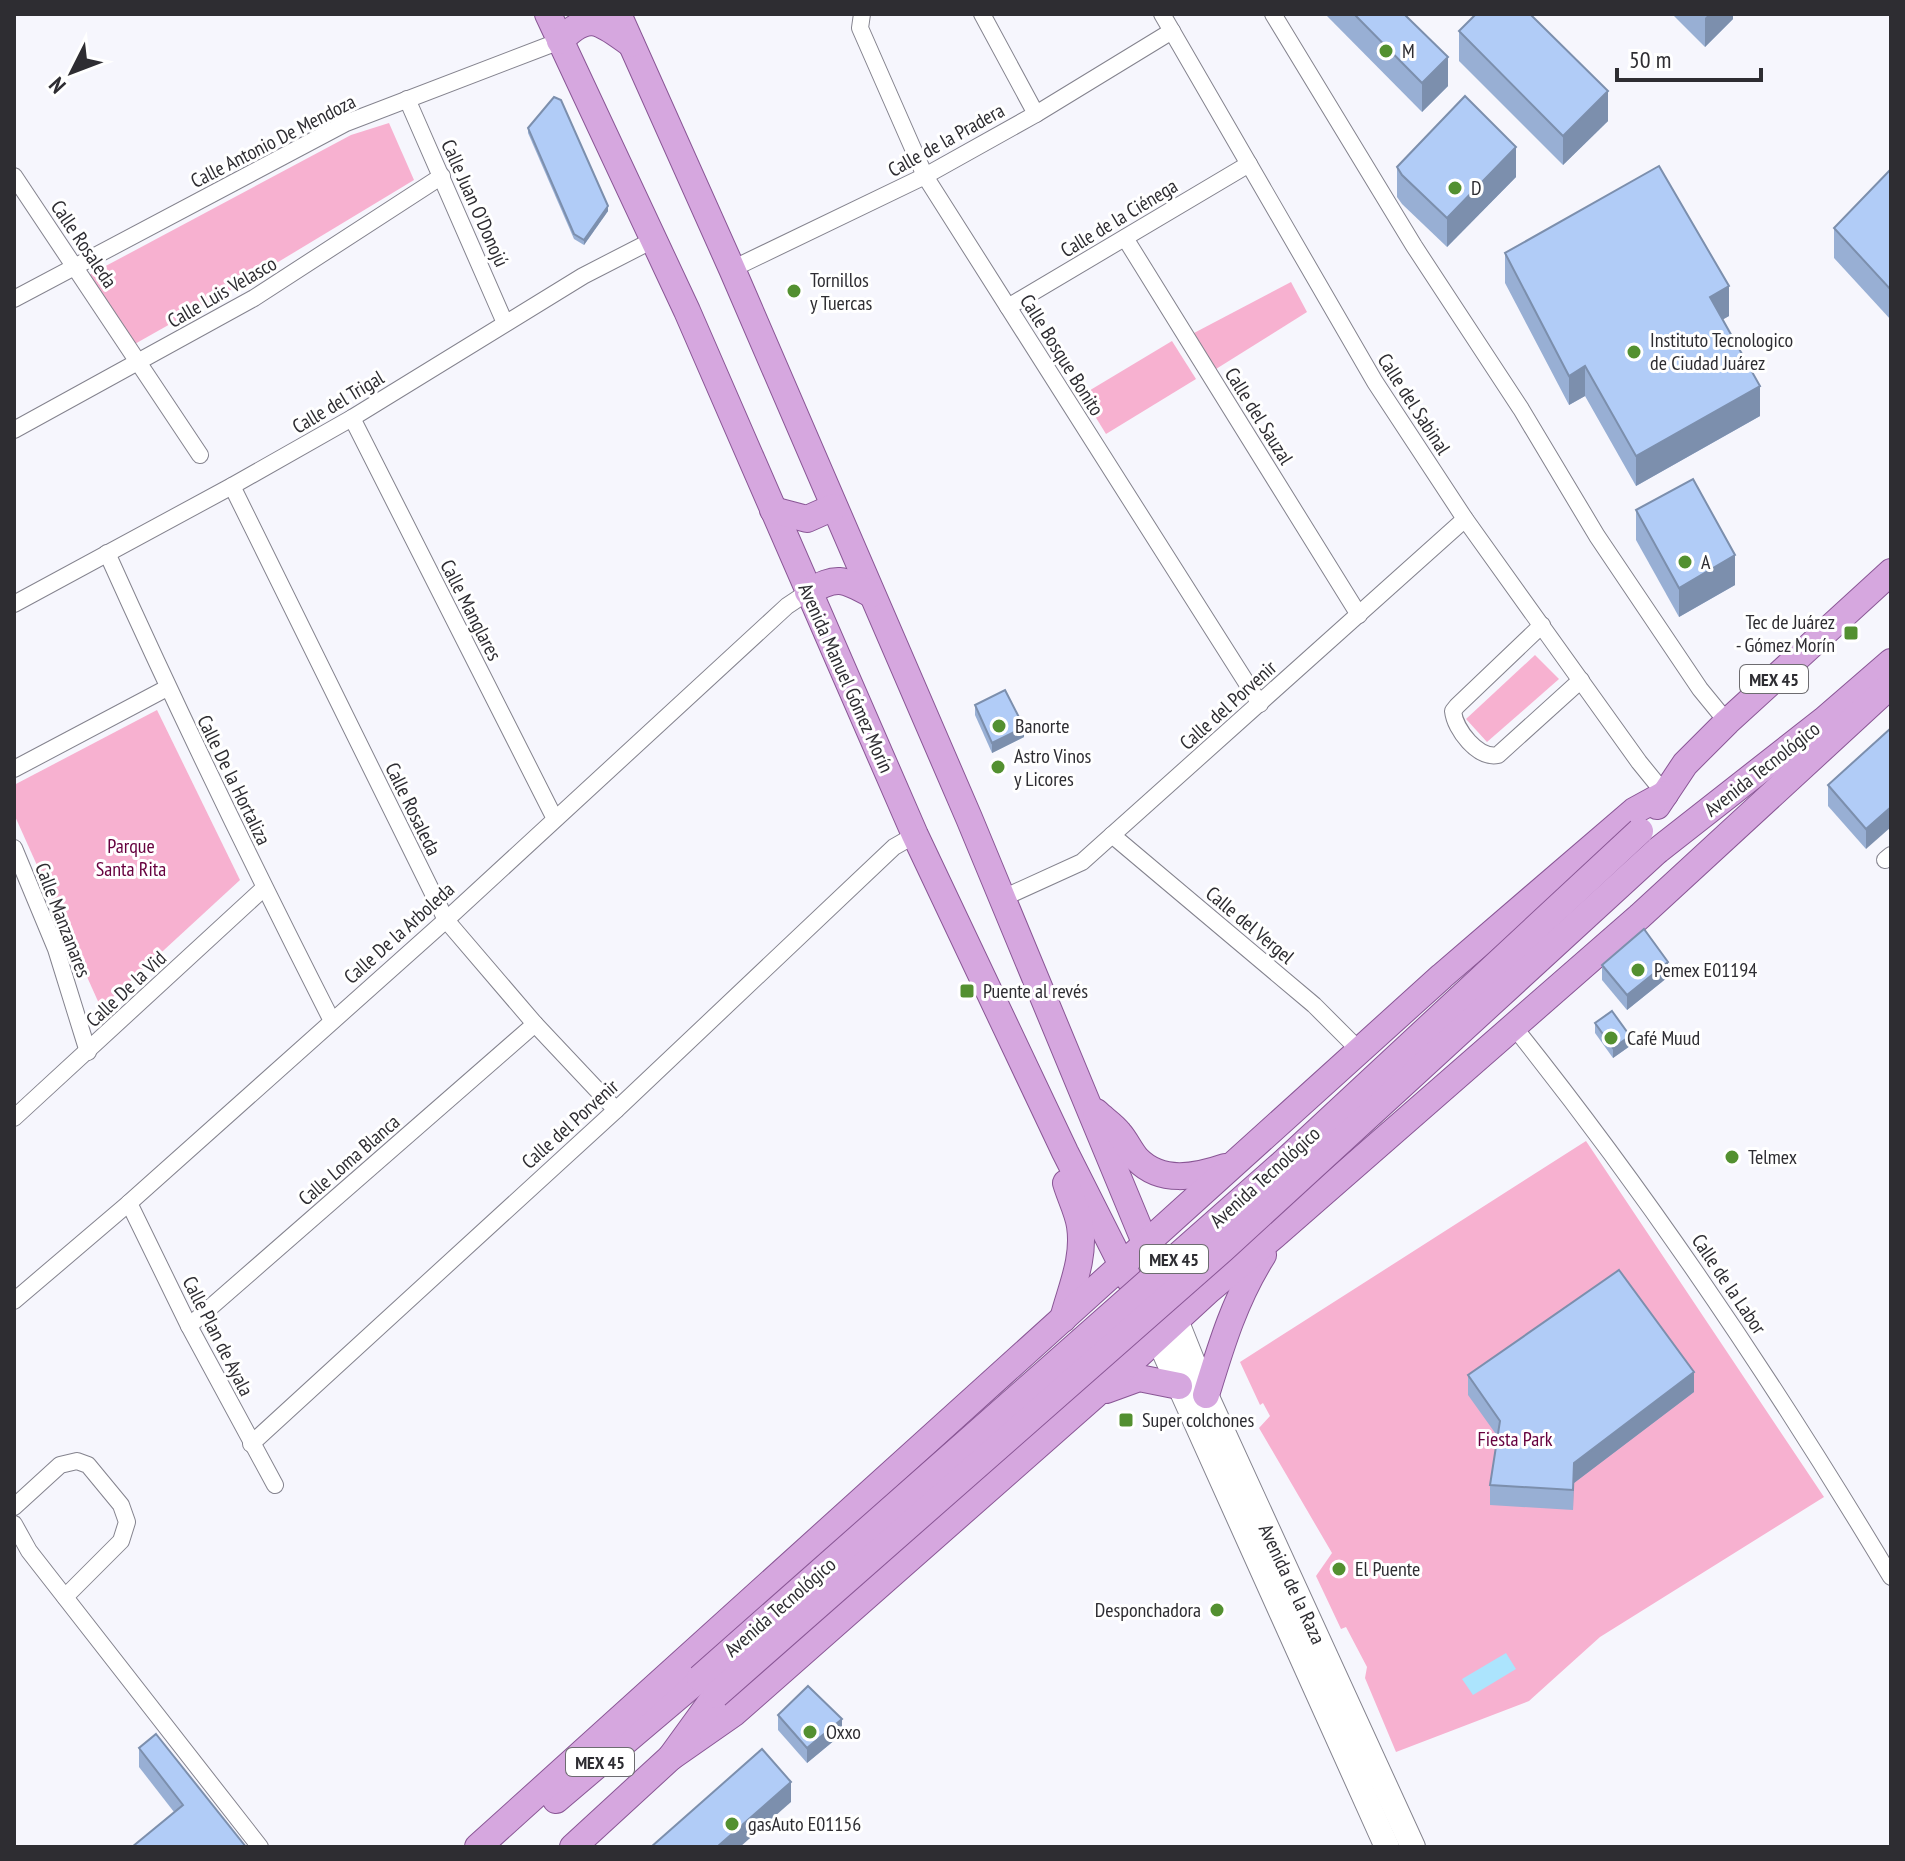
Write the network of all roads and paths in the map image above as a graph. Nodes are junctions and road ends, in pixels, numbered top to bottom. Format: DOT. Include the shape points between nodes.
graph roads {
  1 [pos="548,14"];
  2 [pos="618,14"];
  3 [pos="862,14"];
  4 [pos="982,14"];
  5 [pos="1162,14"];
  6 [pos="1273,14"];
  7 [pos="1172,31"];
  8 [pos="560,41"];
  9 [pos="631,44"];
  10 [pos="407,99"];
  11 [pos="1036,114"];
  12 [pos="1249,164"];
  13 [pos="14,176"];
  14 [pos="442,176"];
  15 [pos="925,176"];
  16 [pos="1125,238"];
  17 [pos="653,240"];
  18 [pos="75,266"];
  19 [pos="732,269"];
  20 [pos="14,299"];
  21 [pos="1008,307"];
  22 [pos="505,323"];
  23 [pos="139,362"];
  24 [pos="352,418"];
  25 [pos="14,430"];
  26 [pos="200,455"];
  27 [pos="232,486"];
  28 [pos="834,507"];
  29 [pos="773,510"];
  30 [pos="1465,519"];
  31 [pos="107,553"];
  32 [pos="1888,577"];
  33 [pos="808,592"];
  34 [pos="871,594"];
  35 [pos="14,604"];
  36 [pos="1359,615"];
  37 [pos="1542,625"];
  38 [pos="1891,662"];
  39 [pos="1581,680"];
  40 [pos="1891,685"];
  41 [pos="167,688"];
  42 [pos="1260,704"];
  43 [pos="1727,722"];
  44 [pos="14,769"];
  45 [pos="1665,794"];
  46 [pos="555,819"];
  47 [pos="915,835"];
  48 [pos="1112,835"];
  49 [pos="14,848"];
  50 [pos="264,888"];
  51 [pos="1003,898"];
  52 [pos="446,920"];
  53 [pos="332,1021"];
  54 [pos="535,1024"];
  55 [pos="1514,1027"];
  56 [pos="1359,1050"];
  57 [pos="88,1052"];
  58 [pos="1089,1107"];
  59 [pos="616,1110"];
  60 [pos="14,1118"];
  61 [pos="1065,1152"];
  62 [pos="1232,1165"];
  63 [pos="129,1203"];
  64 [pos="1275,1235"];
  65 [pos="1155,1236"];
  66 [pos="1123,1265"];
  67 [pos="1209,1290"];
  68 [pos="1090,1294"];
  69 [pos="14,1301"];
  70 [pos="1063,1319"];
  71 [pos="189,1326"];
  72 [pos="1157,1336"];
  73 [pos="1179,1386"];
  74 [pos="1095,1395"];
  75 [pos="1206,1395"];
  76 [pos="251,1444"];
  77 [pos="275,1485"];
  78 [pos="14,1507"];
  79 [pos="14,1524"];
  80 [pos="1891,1577"];
  81 [pos="65,1597"];
  82 [pos="708,1686"];
  83 [pos="671,1757"];
  84 [pos="583,1844"];
  85 [pos="260,1847"];
  86 [pos="478,1847"];
  87 [pos="500,1847"];
  88 [pos="1387,1847"];
  89 [pos="1413,1847"];
  1 -- 8 [label="main road, Avenida Manuel Gómez Morín"];
  2 -- 9 [label="main road"];
  3 -- 15 [label="street, Calle Bosque Bonito" via="860,28"];
  4 -- 11 [label="street"];
  5 -- 7 [label="street, Calle del Sabinal"];
  6 -- 43 [label="street" via="1597,536"];
  7 -- 11 [label="street, Calle de la Pradera"];
  7 -- 12 [label="street, Calle del Sabinal"];
  8 -- 9 [label="main road" via="575,26 592,22"];
  8 -- 10 [label="street, Calle Antonio De Mendoza"];
  8 -- 17 [label="main road, Avenida Manuel Gómez Morín"];
  9 -- 19 [label="main road"];
  10 -- 14 [label="street, Calle Juan O'Donojú"];
  10 -- 18 [label="street, Calle Antonio De Mendoza" via="346,123"];
  11 -- 15 [label="street, Calle de la Pradera"];
  12 -- 16 [label="street, Calle de la Ciénega"];
  12 -- 30 [label="street, Calle del Sabinal" via="1375,382"];
  13 -- 18 [label="street, Calle Rosaleda"];
  14 -- 22 [label="street, Calle Juan O'Donojú"];
  14 -- 23 [label="street, Calle Luis Velasco" via="280,282"];
  15 -- 19 [label="street, Calle de la Pradera"];
  15 -- 21 [label="street, Calle Bosque Bonito"];
  16 -- 21 [label="street, Calle de la Ciénega"];
  16 -- 36 [label="street, Calle del Sauzal"];
  17 -- 22 [label="street, Calle del Trigal"];
  17 -- 29 [label="main road, Avenida Manuel Gómez Morín"];
  18 -- 20 [label="street, Calle Antonio De Mendoza"];
  18 -- 23 [label="street, Calle Rosaleda"];
  19 -- 28 [label="main road"];
  21 -- 42 [label="street, Calle Bosque Bonito"];
  22 -- 24 [label="street, Calle del Trigal"];
  23 -- 25 [label="street, Calle Luis Velasco"];
  23 -- 26 [label="street, Calle Rosaleda"];
  24 -- 27 [label="street, Calle del Trigal"];
  24 -- 46 [label="street, Calle Manglares"];
  27 -- 31 [label="street, Calle del Trigal"];
  27 -- 52 [label="street, Calle Rosaleda"];
  28 -- 29 [label="main road" via="807,519"];
  28 -- 34 [label="main road"];
  29 -- 33 [label="main road, Avenida Manuel Gómez Morín"];
  30 -- 36 [label="street, Calle del Porvenir"];
  30 -- 37 [label="street, Calle del Sabinal"];
  31 -- 35 [label="street, Calle del Trigal"];
  31 -- 41 [label="street, Calle De la Hortaliza"];
  32 -- 43 [label="main road, Avenida Tecnológico / MEX 45"];
  33 -- 34 [label="main road" via="838,579"];
  33 -- 46 [label="street, Calle De la Arboleda"];
  33 -- 47 [label="main road, Avenida Manuel Gómez Morín"];
  34 -- 51 [label="main road"];
  36 -- 42 [label="street, Calle del Porvenir"];
  37 -- 39 [label="street, Calle del Sabinal"];
  37 -- 39 [label="street" via="1457,706 1457,727 1481,753 1498,755"];
  38 -- 82 [label="main road, Avenida Tecnológico / MEX 45, bridge" via="1657,851 1223,1249"];
  39 -- 45 [label="street, Calle del Sabinal"];
  40 -- 55 [label="main road"];
  41 -- 44 [label="street"];
  41 -- 50 [label="street, Calle De la Hortaliza"];
  42 -- 48 [label="street, Calle del Porvenir"];
  43 -- 45 [label="main road, Avenida Tecnológico / MEX 45" via="1685,764"];
  45 -- 56 [label="main road" via="1634,811"];
  45 -- 82 [label="main road, Avenida Tecnológico / MEX 45, bridge" via="1640,831"];
  46 -- 52 [label="street, Calle De la Arboleda"];
  47 -- 59 [label="street, Calle del Porvenir" via="894,847"];
  47 -- 61 [label="main road, Avenida Manuel Gómez Morín"];
  48 -- 51 [label="street, Calle del Porvenir" via="1082,862"];
  48 -- 56 [label="street, Calle del Vergel" via="1314,1005"];
  49 -- 57 [label="street, Calle Manzanares" via="56,949"];
  50 -- 53 [label="street, Calle De la Hortaliza"];
  50 -- 57 [label="street, Calle De la Vid"];
  51 -- 58 [label="main road"];
  52 -- 53 [label="street, Calle De la Arboleda"];
  52 -- 54 [label="street, Calle Rosaleda"];
  53 -- 63 [label="street, Calle De la Arboleda"];
  54 -- 59 [label="street, Calle Rosaleda"];
  54 -- 71 [label="street, Calle Loma Blanca"];
  55 -- 64 [label="main road"];
  55 -- 80 [label="street, Calle de la Labor" via="1666,1226 1810,1441"];
  56 -- 62 [label="main road"];
  57 -- 60 [label="street, Calle De la Vid"];
  58 -- 62 [label="main road" via="1153,1170 1197,1177"];
  58 -- 65 [label="main road"];
  59 -- 76 [label="street, Calle del Porvenir"];
  61 -- 66 [label="main road, Avenida Manuel Gómez Morín"];
  61 -- 70 [label="main road" via="1065,1180 1080,1224 1081,1253"];
  62 -- 65 [label="main road"];
  63 -- 69 [label="street, Calle De la Arboleda"];
  63 -- 71 [label="street, Calle Plan de Ayala"];
  64 -- 67 [label="main road"];
  64 -- 75 [label="main road" via="1243,1286"];
  65 -- 66 [label="main road"];
  65 -- 67 [label="main road" via="1167,1271"];
  65 -- 72 [label="main road"];
  66 -- 68 [label="main road"];
  66 -- 72 [label="main road, Avenida Manuel Gómez Morín"];
  67 -- 72 [label="main road"];
  68 -- 70 [label="main road"];
  68 -- 72 [label="main road" via="1123,1306 1134,1323"];
  70 -- 86 [label="main road"];
  71 -- 76 [label="street, Calle Plan de Ayala"];
  72 -- 73 [label="main road, Avenida de la Raza"];
  72 -- 74 [label="main road"];
  72 -- 75 [label="main road, Avenida de la Raza"];
  73 -- 74 [label="main road" via="1139,1378"];
  73 -- 88 [label="main road, Avenida de la Raza"];
  74 -- 83 [label="main road" via="734,1713"];
  75 -- 89 [label="main road, Avenida de la Raza"];
  76 -- 77 [label="street, Calle Plan de Ayala"];
  78 -- 81 [label="street" via="60,1465 77,1461 88,1465 121,1505 127,1522 121,1541"];
  79 -- 81 [label="street"];
  81 -- 85 [label="street"];
  82 -- 83 [label="main road, Avenida Tecnológico / MEX 45"];
  82 -- 87 [label="main road, Avenida Tecnológico / MEX 45"];
  83 -- 84 [label="main road, Avenida Tecnológico / MEX 45"];
}
